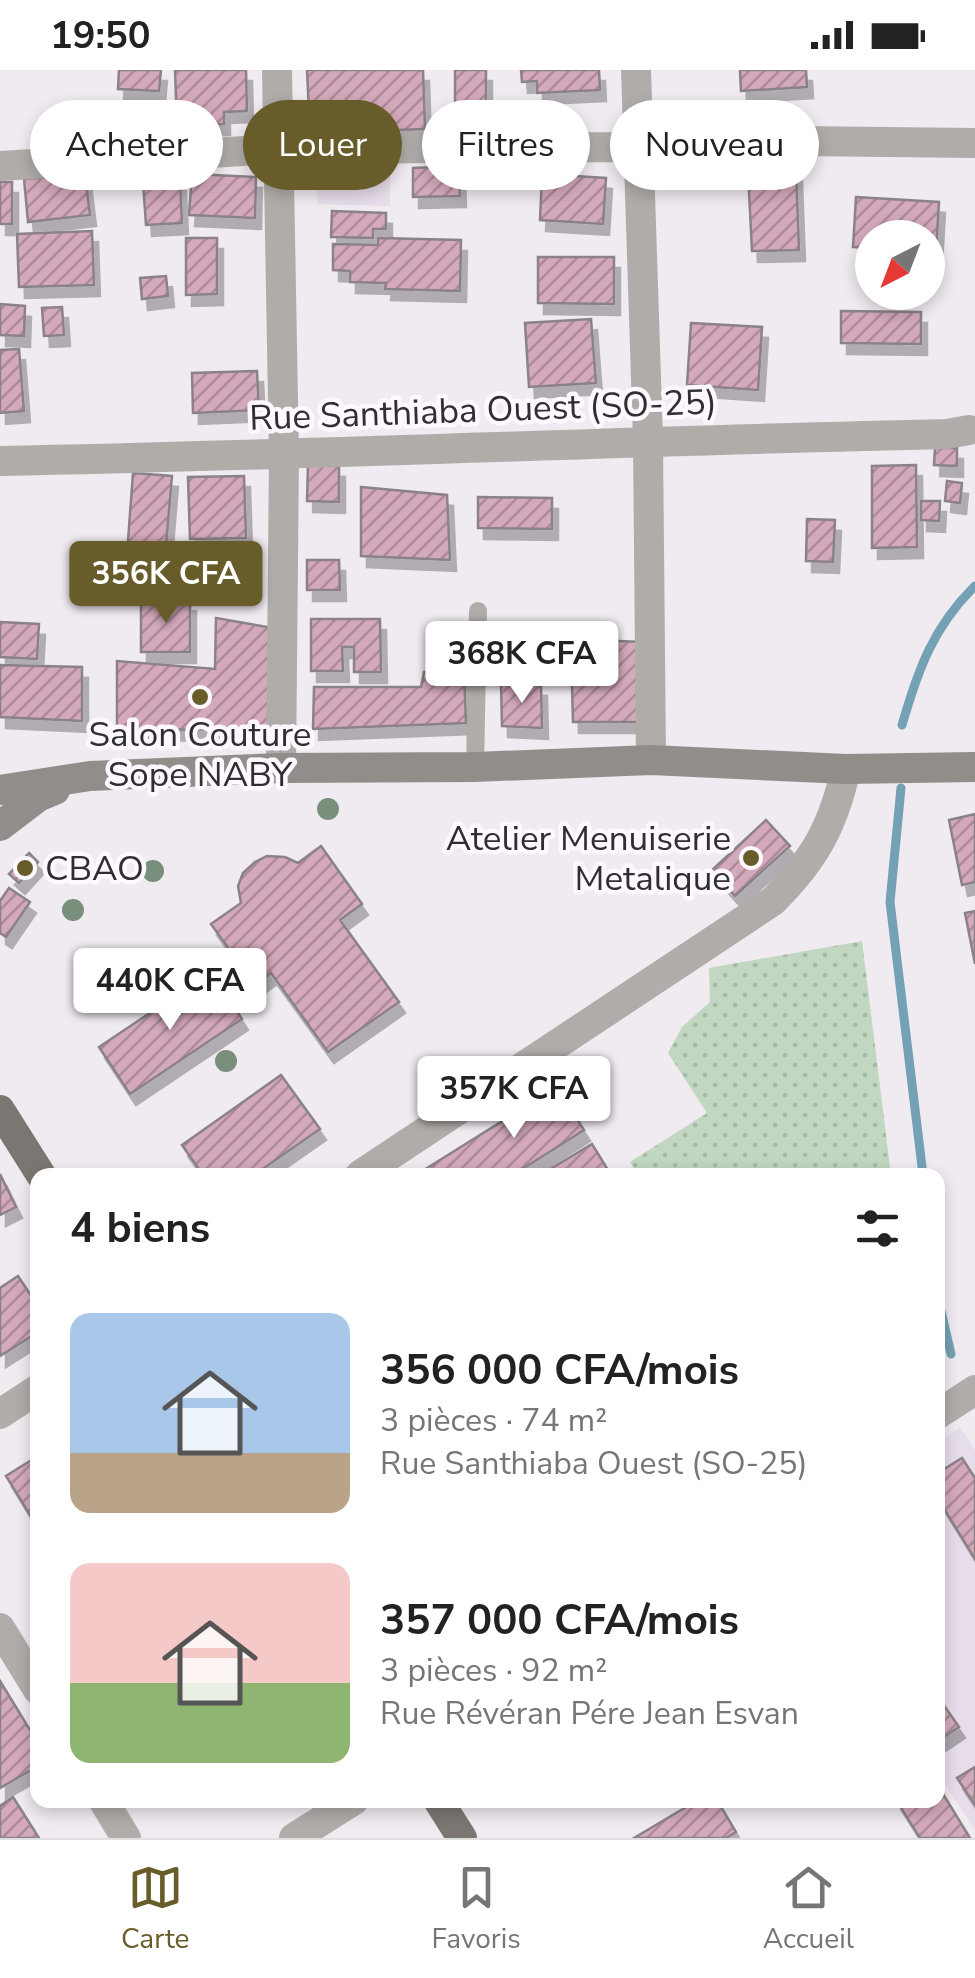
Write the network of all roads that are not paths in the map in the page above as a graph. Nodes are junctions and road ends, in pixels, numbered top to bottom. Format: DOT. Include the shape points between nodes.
graph roads {
  1 [pos="277,70"];
  2 [pos="636,70"];
  3 [pos="277,100"];
  4 [pos="636,100"];
  5 [pos="819,141"];
  6 [pos="975,143"];
  7 [pos="610,147"];
  8 [pos="402,148"];
  9 [pos="243,150"];
  10 [pos="0,166"];
  11 [pos="279,190"];
  12 [pos="638,190"];
  13 [pos="969,430"];
  14 [pos="648,441"];
  15 [pos="284,455"];
  16 [pos="0,460"];
  17 [pos="478,611"];
  18 [pos="651,760"];
  19 [pos="476,767"];
  20 [pos="975,767"];
  21 [pos="281,768"];
  22 [pos="846,769"];
  23 [pos="90,776"];
  24 [pos="0,790"];
  25 [pos="0,826"];
  26 [pos="0,1110"];
  27 [pos="37,1168"];
  28 [pos="371,1168"];
  29 [pos="975,1390"];
  30 [pos="30,1394"];
  31 [pos="945,1409"];
  32 [pos="0,1414"];
  33 [pos="0,1628"];
  34 [pos="30,1677"];
  35 [pos="108,1808"];
  36 [pos="341,1808"];
  37 [pos="443,1808"];
  38 [pos="126,1838"];
  39 [pos="294,1838"];
  40 [pos="462,1838"];
  1 -- 3 [label="street"];
  2 -- 4 [label="street"];
  5 -- 6 [label="street"];
  7 -- 8 [label="street"];
  9 -- 10 [label="street"];
  11 -- 15 [label="street"];
  12 -- 14 [label="street"];
  13 -- 14 [label="street, Rue Santhiaba Ouest (SO-25)"];
  14 -- 15 [label="street, Rue Santhiaba Ouest (SO-25)"];
  14 -- 18 [label="street"];
  15 -- 16 [label="street, Rue Santhiaba Ouest (SO-25)"];
  15 -- 21 [label="street"];
  17 -- 19 [label="lane"];
  18 -- 19 [label="main road"];
  18 -- 22 [label="main road"];
  19 -- 21 [label="main road"];
  20 -- 22 [label="main road"];
  21 -- 23 [label="main road"];
  22 -- 28 [label="street" via="819,847 773,901"];
  23 -- 24 [label="main road"];
  23 -- 25 [label="main road" via="38,797"];
  26 -- 27 [label="main road"];
  29 -- 31 [label="street"];
  30 -- 32 [label="street"];
  33 -- 34 [label="street"];
  35 -- 38 [label="street"];
  36 -- 39 [label="street"];
  37 -- 40 [label="main road"];
}
